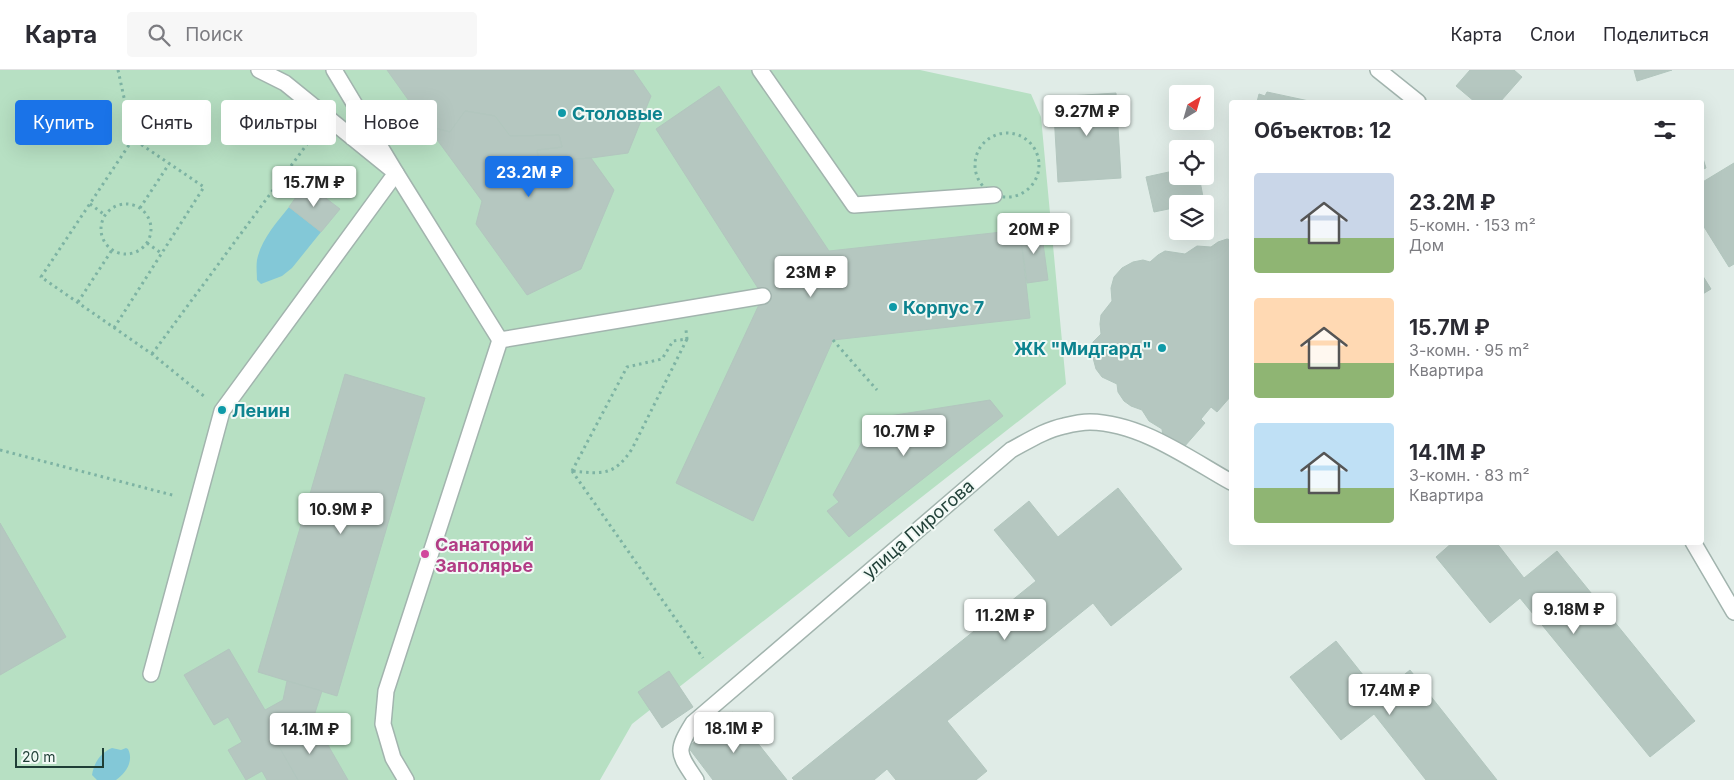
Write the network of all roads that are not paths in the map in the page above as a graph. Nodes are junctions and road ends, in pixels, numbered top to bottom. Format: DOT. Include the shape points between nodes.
graph roads {
  1 [pos="259,70"];
  2 [pos="334,70"];
  3 [pos="760,70"];
  4 [pos="1378,70"];
  5 [pos="1416,100"];
  6 [pos="396,173"];
  7 [pos="994,194"];
  8 [pos="763,296"];
  9 [pos="500,340"];
  10 [pos="1229,481"];
  11 [pos="1694,545"];
  12 [pos="1734,612"];
  13 [pos="151,674"];
  14 [pos="406,780"];
  15 [pos="696,780"];
  1 -- 6 [label="street" via="285,83"];
  2 -- 6 [label="street"];
  3 -- 7 [label="street" via="854,204"];
  4 -- 5 [label="street"];
  6 -- 9 [label="street"];
  6 -- 13 [label="street" via="222,411"];
  8 -- 9 [label="street"];
  9 -- 14 [label="street" via="386,691 383,724 393,758"];
  10 -- 15 [label="street, улица Пирогова" via="1157,440 1119,426 1089,422 1062,426 1011,450 693,723 682,740 681,757"];
  11 -- 12 [label="street"];
}
